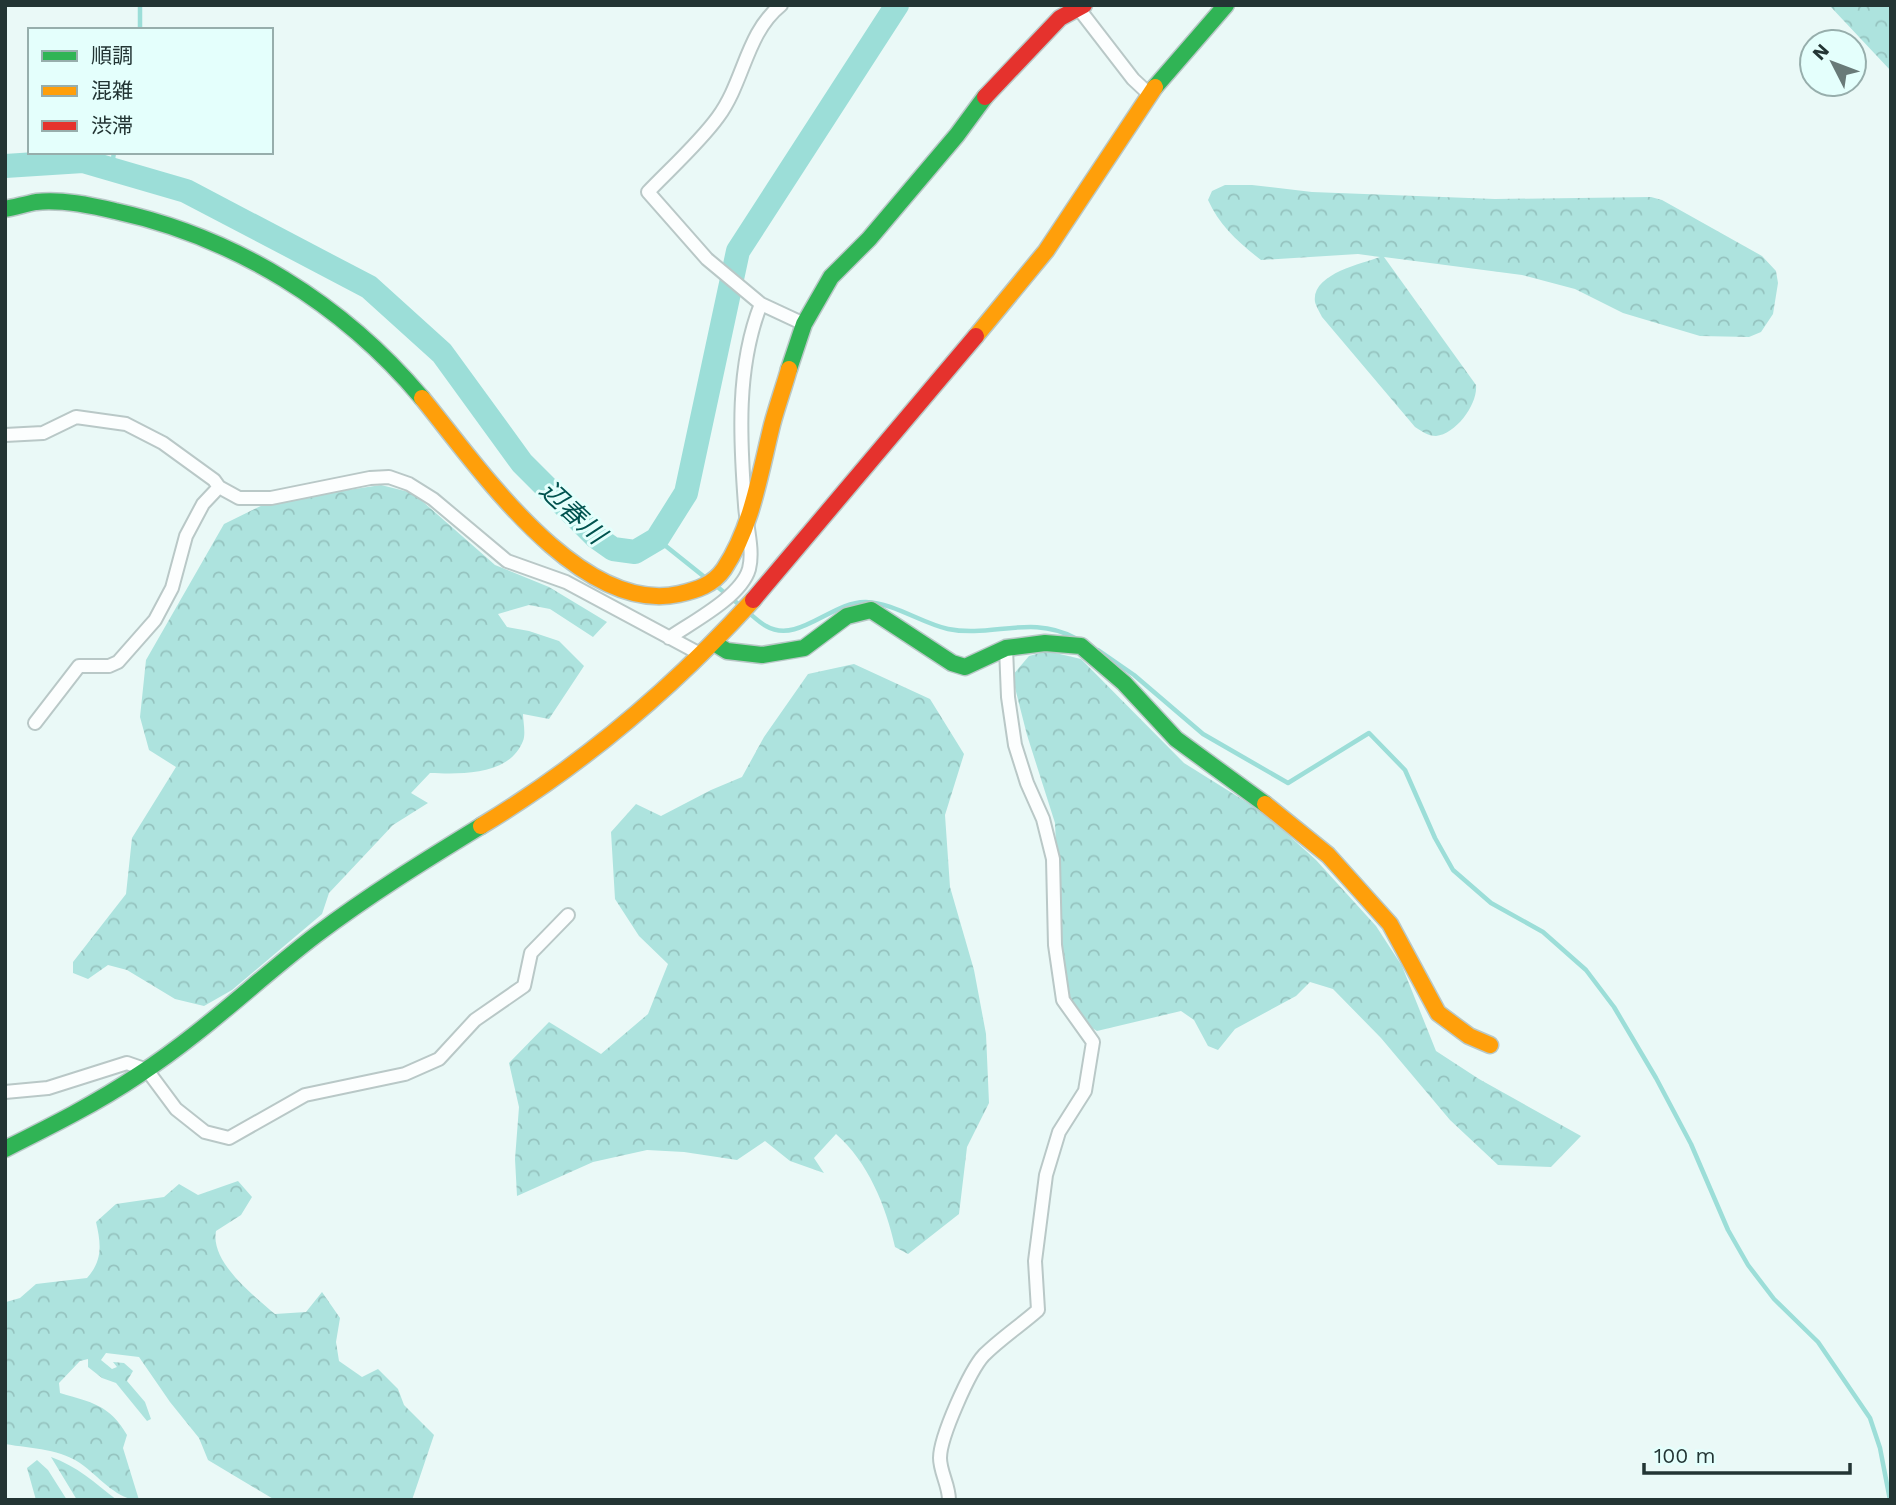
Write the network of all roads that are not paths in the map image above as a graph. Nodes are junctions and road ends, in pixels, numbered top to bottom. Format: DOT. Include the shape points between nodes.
graph roads {
  1 [pos="781,5"];
  2 [pos="1226,5"];
  3 [pos="1082,7"];
  4 [pos="1149,94"];
  5 [pos="5,209"];
  6 [pos="758,301"];
  7 [pos="804,324"];
  8 [pos="5,435"];
  9 [pos="219,486"];
  10 [pos="746,522"];
  11 [pos="669,638"];
  12 [pos="714,643"];
  13 [pos="1006,648"];
  14 [pos="702,655"];
  15 [pos="35,723"];
  16 [pos="568,915"];
  17 [pos="1490,1045"];
  18 [pos="147,1070"];
  19 [pos="5,1092"];
  20 [pos="5,1149"];
  21 [pos="949,1500"];
  1 -- 6 [label="street" via="759,28 719,117 648,192 707,259"];
  2 -- 4 [label="street"];
  3 -- 4 [label="street" via="1133,79"];
  3 -- 7 [label="street" via="1060,18 985,97 869,239 831,277"];
  4 -- 12 [label="street" via="1038,261"];
  5 -- 10 [label="street" via="38,202 89,205 203,237 263,265 335,313 395,366 528,527 601,580 649,598 704,588 722,572"];
  6 -- 7 [label="street"];
  6 -- 10 [label="street" via="744,371"];
  7 -- 10 [label="street"];
  8 -- 9 [label="street" via="43,433 76,417 125,424 163,443"];
  9 -- 11 [label="street" via="239,498 271,498 389,477 433,499 507,561 566,582"];
  9 -- 15 [label="street" via="186,536 172,588 155,620 118,662 79,666"];
  10 -- 11 [label="street" via="749,570 738,587"];
  11 -- 14 [label="street"];
  12 -- 13 [label="street" via="727,651 762,655 804,648 847,616 872,610 965,667"];
  12 -- 14 [label="street"];
  13 -- 17 [label="street" via="1045,643 1081,646 1124,683 1176,739 1328,855 1390,923 1438,1013"];
  13 -- 21 [label="street" via="1015,745 1044,819 1053,859 1055,944 1063,1000 1093,1042 1086,1091 1059,1132 1046,1175 1035,1261 1038,1310 983,1357 959,1401 943,1436 940,1460"];
  14 -- 18 [label="street" via="579,761 534,794 394,879"];
  16 -- 18 [label="street" via="531,953 524,986 475,1020 439,1059 405,1074 305,1095 223,1138 205,1132 176,1109"];
  18 -- 19 [label="street" via="127,1063 48,1088"];
  18 -- 20 [label="street" via="74,1115"];
}
